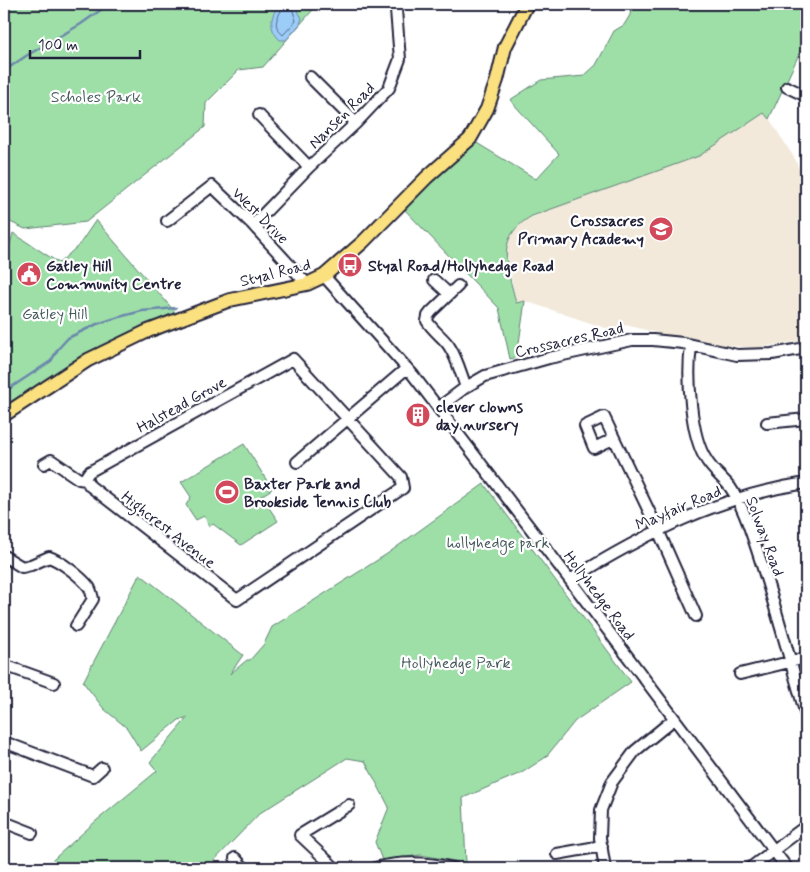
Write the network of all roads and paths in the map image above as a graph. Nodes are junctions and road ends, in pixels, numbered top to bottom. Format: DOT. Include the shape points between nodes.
graph roads {
  1 [pos="399,4"];
  2 [pos="525,4"];
  3 [pos="310,77"];
  4 [pos="787,87"];
  5 [pos="806,96"];
  6 [pos="259,115"];
  7 [pos="356,123"];
  8 [pos="309,166"];
  9 [pos="167,221"];
  10 [pos="253,226"];
  11 [pos="324,276"];
  12 [pos="434,280"];
  13 [pos="307,284"];
  14 [pos="458,286"];
  15 [pos="449,294"];
  16 [pos="691,346"];
  17 [pos="806,348"];
  18 [pos="407,368"];
  19 [pos="466,387"];
  20 [pos="438,408"];
  21 [pos="4,414"];
  22 [pos="348,418"];
  23 [pos="806,419"];
  24 [pos="767,423"];
  25 [pos="613,439"];
  26 [pos="297,462"];
  27 [pos="44,464"];
  28 [pos="86,479"];
  29 [pos="806,483"];
  30 [pos="736,499"];
  31 [pos="658,530"];
  32 [pos="4,556"];
  33 [pos="570,580"];
  34 [pos="696,616"];
  35 [pos="76,626"];
  36 [pos="806,658"];
  37 [pos="790,662"];
  38 [pos="4,665"];
  39 [pos="740,674"];
  40 [pos="54,683"];
  41 [pos="806,715"];
  42 [pos="674,719"];
  43 [pos="4,742"];
  44 [pos="102,768"];
  45 [pos="348,805"];
  46 [pos="4,822"];
  47 [pos="806,826"];
  48 [pos="32,833"];
  49 [pos="602,846"];
  50 [pos="775,851"];
  51 [pos="557,854"];
  52 [pos="235,858"];
  53 [pos="381,867"];
  54 [pos="244,868"];
  55 [pos="335,868"];
  56 [pos="453,868"];
  57 [pos="605,868"];
  58 [pos="750,868"];
  59 [pos="787,868"];
  1 -- 7 [label="street, Nansen Road" via="396,10 400,59 389,88"];
  2 -- 11 [label="main road, Styal Road" via="505,47 487,109 470,140"];
  3 -- 7 [label="street"];
  4 -- 5 [label="street"];
  6 -- 8 [label="street"];
  7 -- 8 [label="street, Nansen Road"];
  8 -- 10 [label="street, Nansen Road"];
  9 -- 10 [label="street, West Drive" via="212,186"];
  10 -- 13 [label="street, West Drive"];
  11 -- 13 [label="main road, Styal Road"];
  11 -- 18 [label="street, Hollyhedge Road"];
  12 -- 15 [label="street"];
  13 -- 21 [label="main road, Styal Road" via="230,300 148,331 88,360"];
  14 -- 15 [label="street"];
  15 -- 19 [label="street" via="431,312 428,321 448,344"];
  16 -- 17 [label="street, Crossacres Road" via="754,356"];
  16 -- 19 [label="street, Crossacres Road" via="653,340 614,343 485,376"];
  16 -- 30 [label="street, Solway Road" via="690,379 697,437 707,462 729,486"];
  18 -- 20 [label="street, Hollyhedge Road"];
  18 -- 22 [label="street"];
  19 -- 20 [label="street, Crossacres Road"];
  20 -- 33 [label="street, Hollyhedge Road"];
  22 -- 26 [label="street"];
  22 -- 28 [label="street, Halstead Grove" via="293,359 89,472"];
  22 -- 28 [label="street, Highcrest Avenue" via="402,477 403,488 238,600 90,486"];
  23 -- 24 [label="street"];
  25 -- 31 [label="street"];
  27 -- 28 [label="street, Highcrest Avenue" via="51,460 78,478"];
  29 -- 30 [label="street, Mayfair Road"];
  30 -- 31 [label="street, Mayfair Road"];
  30 -- 37 [label="street, Solway Road" via="750,530"];
  31 -- 33 [label="street, Mayfair Road"];
  31 -- 34 [label="street"];
  32 -- 35 [label="street" via="22,567 50,557 82,580 90,588 93,599"];
  33 -- 42 [label="street, Hollyhedge Road"];
  36 -- 37 [label="street"];
  37 -- 39 [label="street"];
  37 -- 41 [label="street, Solway Road"];
  38 -- 40 [label="street"];
  42 -- 49 [label="street" via="635,751 612,782 601,810"];
  42 -- 50 [label="street, Hollyhedge Road"];
  43 -- 44 [label="street" via="93,776"];
  45 -- 55 [label="street" via="297,832"];
  46 -- 48 [label="street"];
  47 -- 50 [label="street"];
  49 -- 51 [label="street"];
  49 -- 57 [label="street"];
  50 -- 58 [label="street"];
  50 -- 59 [label="street, Hollyhedge Road"];
  52 -- 54 [label="street"];
  53 -- 56 [label="street" via="409,862"];
}
